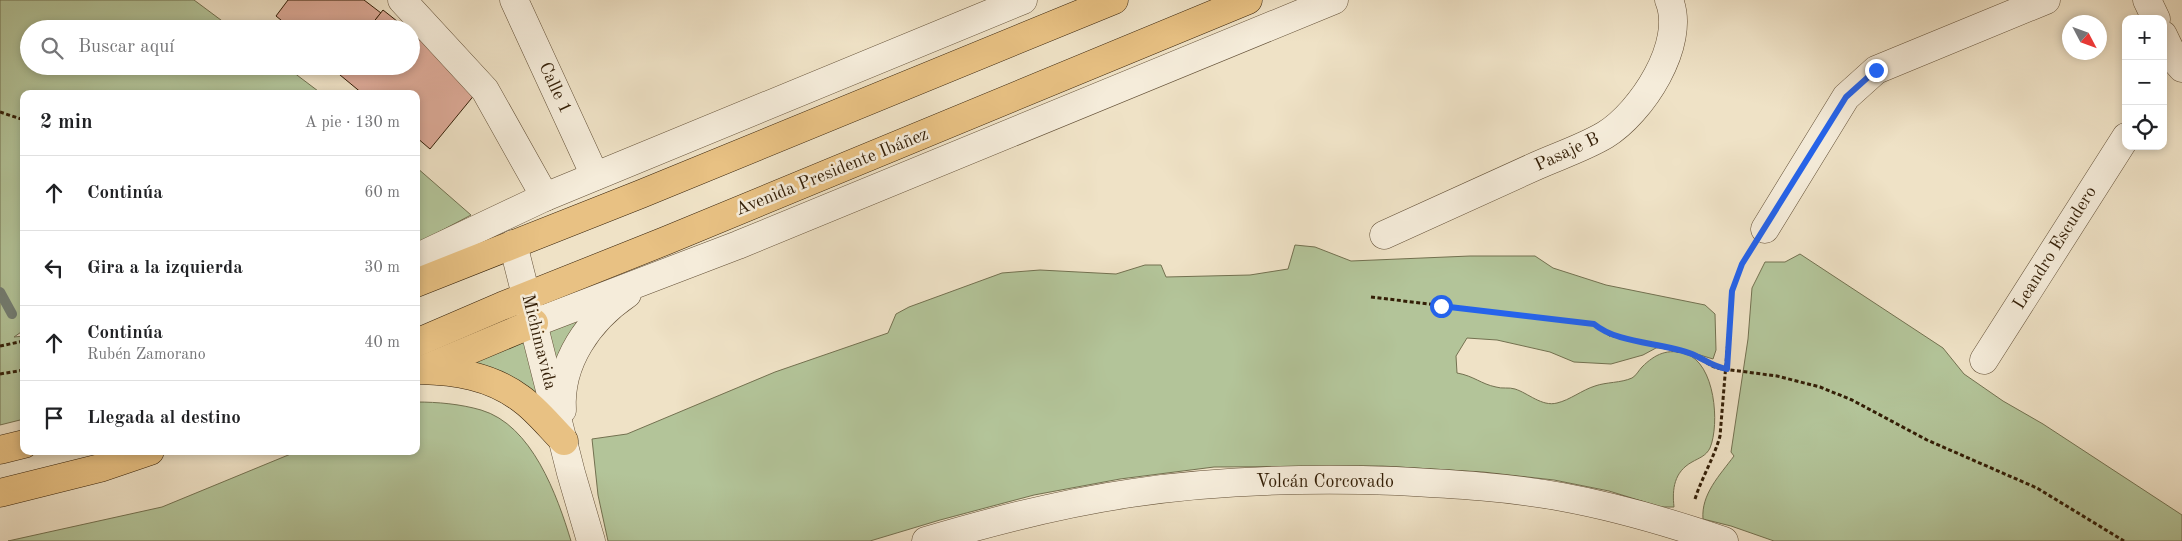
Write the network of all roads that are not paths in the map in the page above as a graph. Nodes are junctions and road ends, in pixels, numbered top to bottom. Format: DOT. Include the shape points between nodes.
graph roads {
  1 [pos="402,0"];
  2 [pos="514,0"];
  3 [pos="1023,0"];
  4 [pos="1114,0"];
  5 [pos="1248,0"];
  6 [pos="1334,0"];
  7 [pos="1669,0"];
  8 [pos="2046,0"];
  9 [pos="2147,0"];
  10 [pos="994,5"];
  11 [pos="2154,15"];
  12 [pos="2167,48"];
  13 [pos="2173,68"];
  14 [pos="2122,143"];
  15 [pos="595,176"];
  16 [pos="545,197"];
  17 [pos="1764,229"];
  18 [pos="1384,235"];
  19 [pos="513,244"];
  20 [pos="420,256"];
  21 [pos="659,274"];
  22 [pos="420,281"];
  23 [pos="527,296"];
  24 [pos="534,323"];
  25 [pos="420,342"];
  26 [pos="1984,360"];
  27 [pos="420,370"];
  28 [pos="420,371"];
  29 [pos="564,441"];
  30 [pos="20,445"];
  31 [pos="0,450"];
  32 [pos="138,455"];
  33 [pos="0,493"];
  34 [pos="1717,540"];
  35 [pos="591,541"];
  36 [pos="926,541"];
  1 -- 16 [label="street" via="485,90"];
  2 -- 15 [label="street, Calle 1"];
  3 -- 10 [label="street"];
  4 -- 19 [label="main road"];
  5 -- 23 [label="main road, Avenida Presidente Ibáñez"];
  6 -- 21 [label="street, Avenida Presidente Ibáñez" via="766,234"];
  7 -- 18 [label="street, Pasaje B" via="1673,26 1668,50 1655,80 1636,108 1605,135"];
  8 -- 17 [label="street" via="1876,70 1846,97"];
  9 -- 11 [label="street"];
  10 -- 15 [label="street"];
  12 -- 13 [label="street"];
  14 -- 26 [label="street, Leandro Escudero"];
  15 -- 16 [label="street"];
  16 -- 20 [label="street"];
  19 -- 22 [label="main road"];
  19 -- 23 [label="street, Michimavida"];
  21 -- 24 [label="street, Avenida Presidente Ibáñez"];
  21 -- 29 [label="street, Avenida Presidente Ibáñez" via="608,309 577,344 565,377 561,401"];
  23 -- 24 [label="street, Michimavida"];
  23 -- 25 [label="main road, Avenida Presidente Ibáñez"];
  24 -- 27 [label="main road"];
  24 -- 29 [label="street, Michimavida"];
  28 -- 29 [label="main road" via="454,371 501,386 521,398"];
  29 -- 35 [label="street"];
  30 -- 31 [label="main road"];
  32 -- 33 [label="main road"];
  34 -- 36 [label="street, Volcán Corcovado" via="1589,502 1503,489 1358,480 1206,485 1132,493 1013,517"];
}
